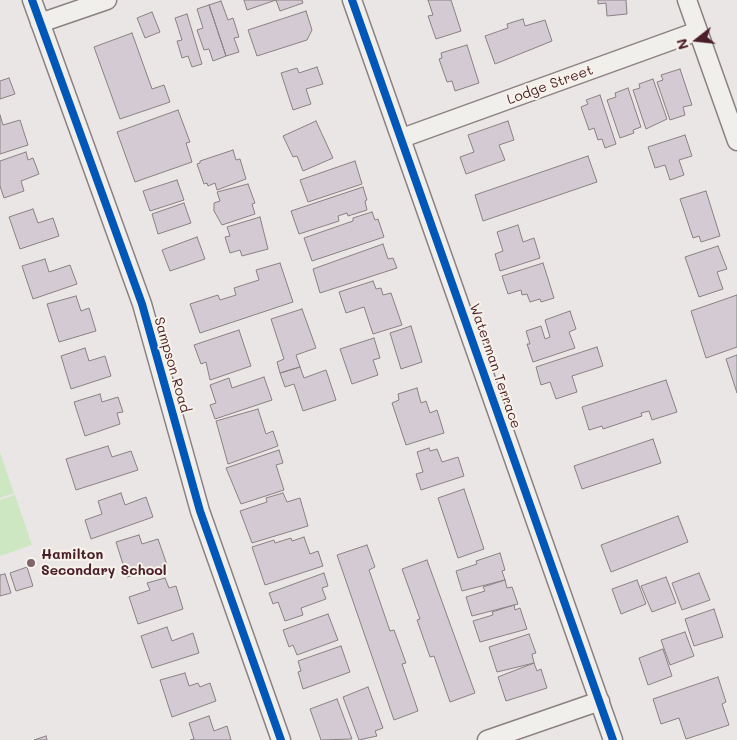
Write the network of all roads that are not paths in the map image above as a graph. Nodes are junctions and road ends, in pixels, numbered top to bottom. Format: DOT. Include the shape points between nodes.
graph roads {
  1 [pos="32,0"];
  2 [pos="107,0"];
  3 [pos="352,0"];
  4 [pos="687,0"];
  5 [pos="40,23"];
  6 [pos="698,31"];
  7 [pos="402,138"];
  8 [pos="737,141"];
  9 [pos="600,701"];
  10 [pos="281,740"];
  11 [pos="487,740"];
  12 [pos="613,740"];
  1 -- 5 [label="street, Sampson Road"];
  2 -- 5 [label="street"];
  3 -- 7 [label="street, Waterman Terrace"];
  4 -- 6 [label="street"];
  5 -- 10 [label="street, Sampson Road" via="142,304 200,510"];
  6 -- 7 [label="street, Lodge Street"];
  6 -- 8 [label="street"];
  7 -- 9 [label="street, Waterman Terrace"];
  9 -- 11 [label="street"];
  9 -- 12 [label="street, Waterman Terrace"];
}
